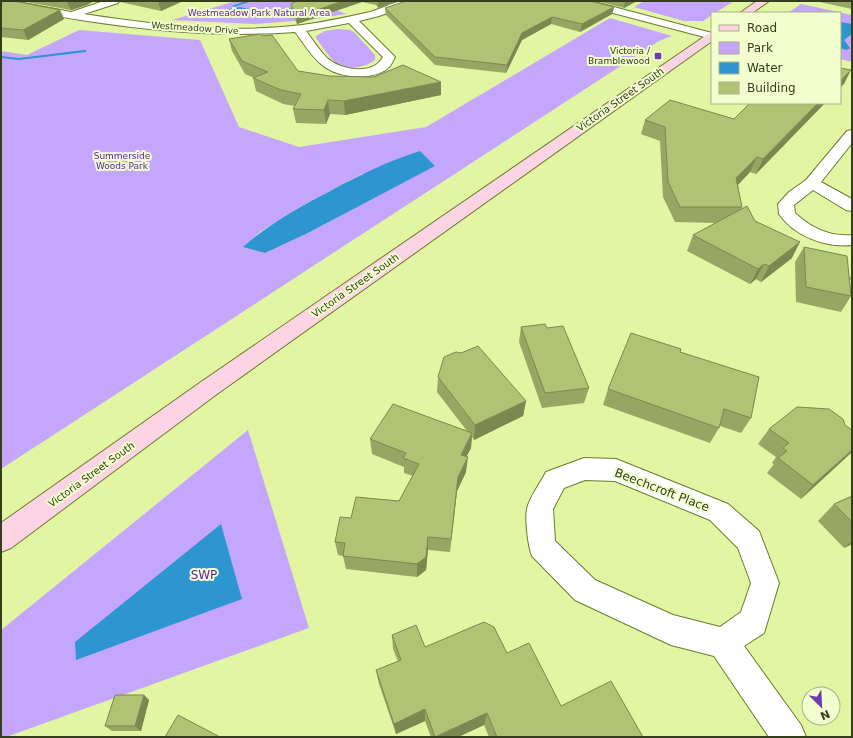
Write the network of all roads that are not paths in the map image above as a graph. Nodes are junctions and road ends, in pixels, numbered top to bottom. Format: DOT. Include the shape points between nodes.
graph roads {
  1 [pos="114,1"];
  2 [pos="412,1"];
  3 [pos="579,1"];
  4 [pos="764,1"];
  5 [pos="1,2"];
  6 [pos="747,12"];
  7 [pos="72,15"];
  8 [pos="352,20"];
  9 [pos="299,29"];
  10 [pos="711,36"];
  11 [pos="711,37"];
  12 [pos="852,134"];
  13 [pos="812,183"];
  14 [pos="852,206"];
  15 [pos="852,240"];
  16 [pos="1,539"];
  17 [pos="723,643"];
  18 [pos="789,737"];
  1 -- 7 [label="street"];
  2 -- 8 [label="street, Westmeadow Drive"];
  3 -- 10 [label="street"];
  4 -- 6 [label="main road"];
  5 -- 7 [label="street, Westmeadow Drive"];
  7 -- 9 [label="street, Westmeadow Drive" via="212,31"];
  8 -- 9 [label="street, Westmeadow Drive"];
  8 -- 9 [label="street" via="389,57 384,67 365,72 338,68 325,62"];
  11 -- 16 [label="main road, Victoria Street South" via="209,388"];
  12 -- 13 [label="street"];
  13 -- 14 [label="street"];
  13 -- 15 [label="street" via="786,204 787,214 796,224 814,233 833,240"];
  17 -- 17 [label="street, Beechcroft Place" via="753,622 765,583 749,540 719,512 616,470 584,469 555,480 540,509 542,547 586,590 671,630"];
  17 -- 18 [label="street"];
}
